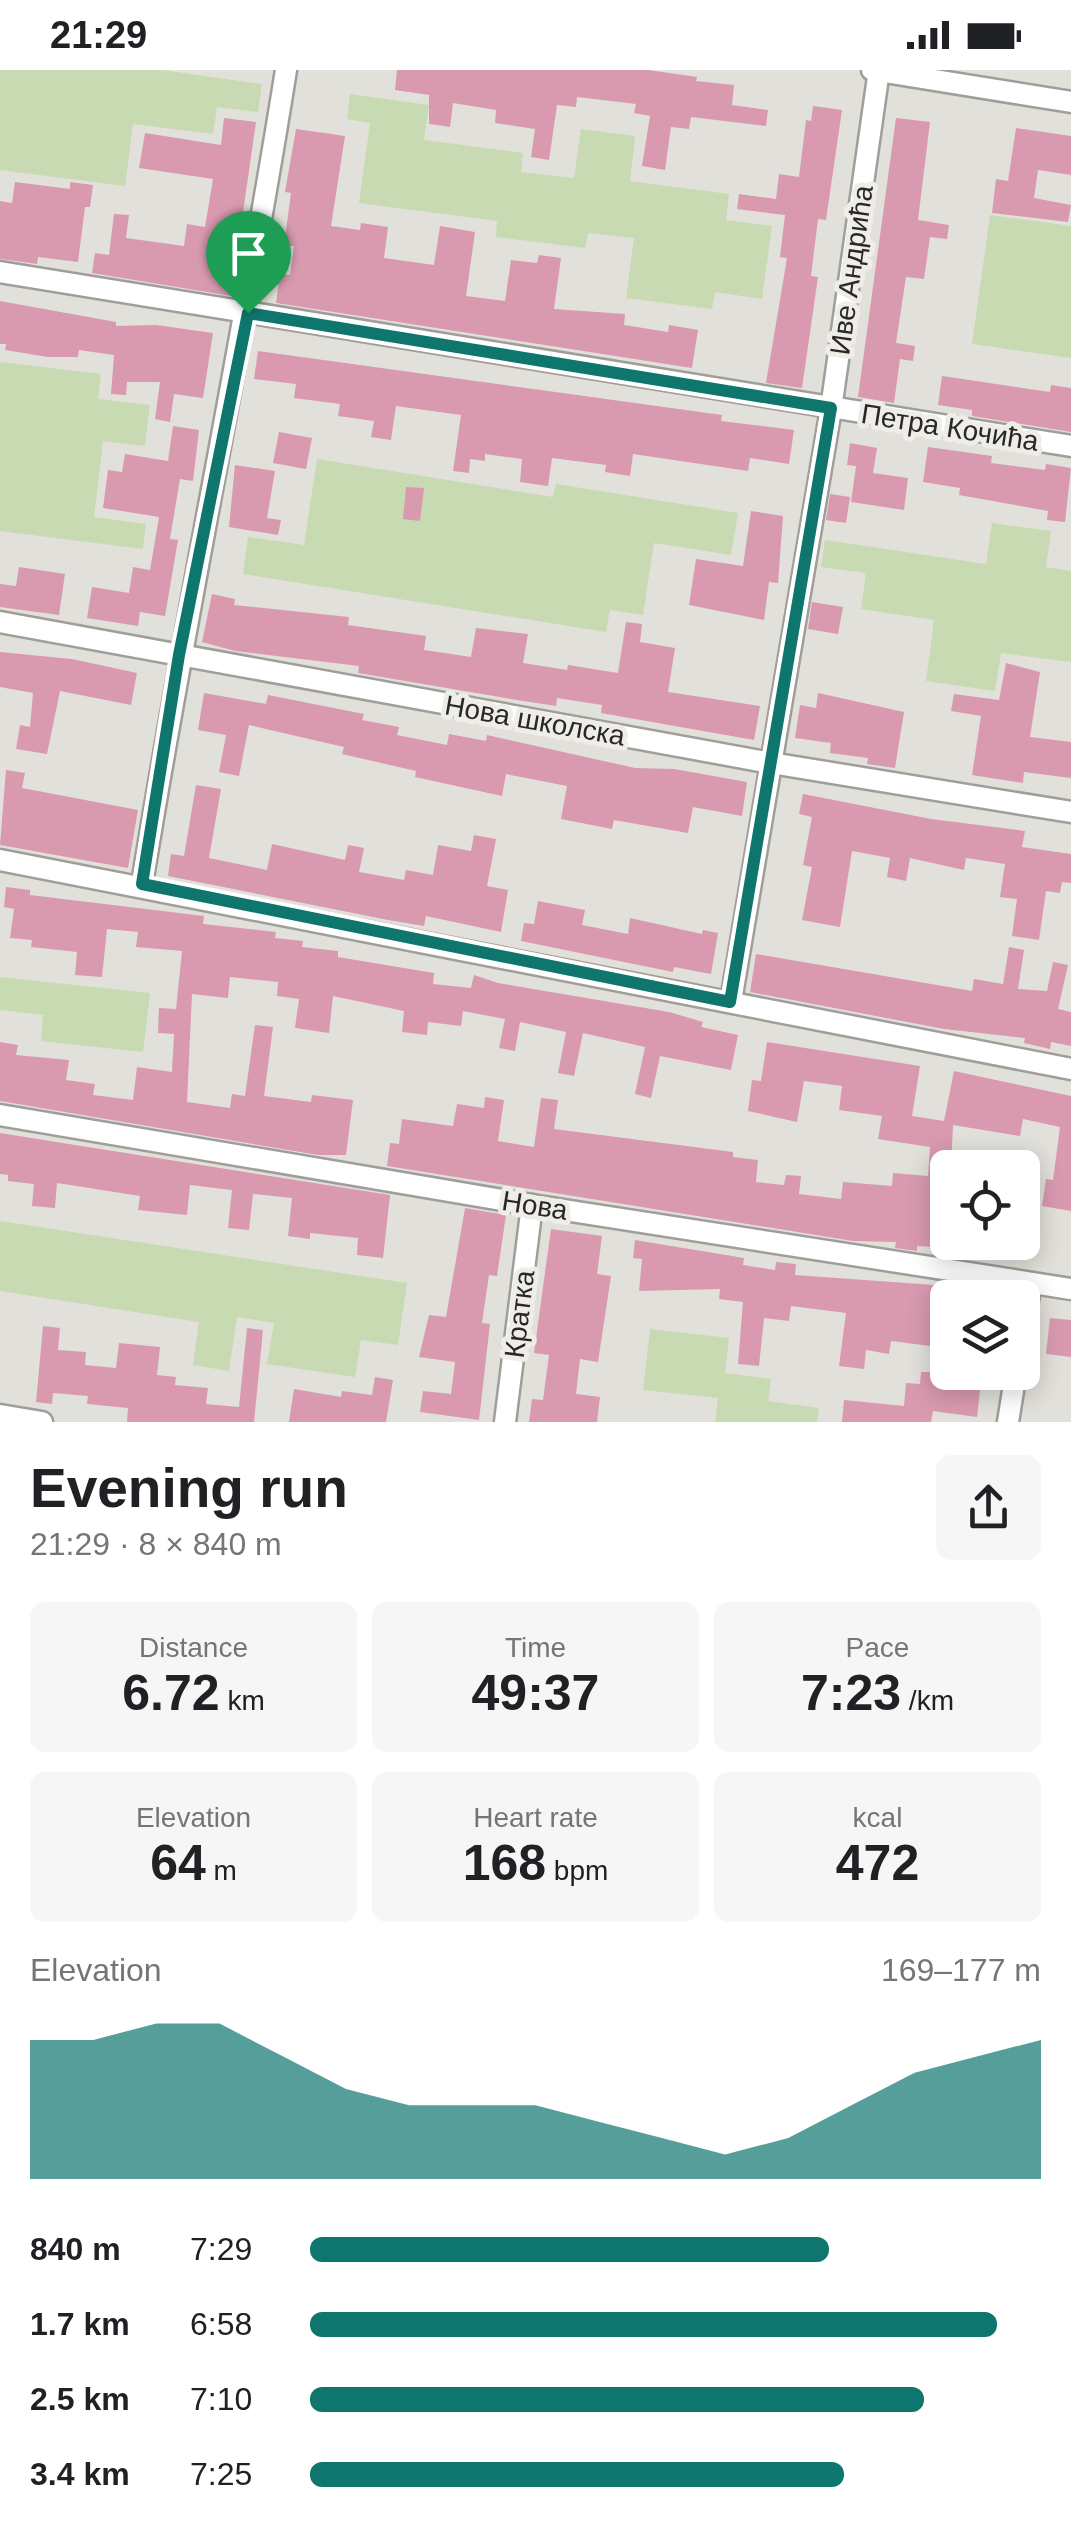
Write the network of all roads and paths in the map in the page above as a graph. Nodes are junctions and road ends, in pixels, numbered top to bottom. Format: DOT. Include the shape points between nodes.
graph roads {
  1 [pos="286,70"];
  2 [pos="877,70"];
  3 [pos="1071,102"];
  4 [pos="0,272"];
  5 [pos="248,313"];
  6 [pos="831,408"];
  7 [pos="1071,446"];
  8 [pos="0,622"];
  9 [pos="179,655"];
  10 [pos="771,763"];
  11 [pos="1071,812"];
  12 [pos="0,860"];
  13 [pos="142,884"];
  14 [pos="730,1002"];
  15 [pos="1071,1069"];
  16 [pos="0,1115"];
  17 [pos="532,1205"];
  18 [pos="1012,1280"];
  19 [pos="1040,1284"];
  20 [pos="1071,1289"];
  21 [pos="1013,1390"];
  22 [pos="0,1414"];
  23 [pos="42,1422"];
  24 [pos="505,1422"];
  25 [pos="1008,1422"];
  1 -- 5 [label="street"];
  2 -- 3 [label="street"];
  2 -- 6 [label="street, Иве Андрића"];
  4 -- 5 [label="street, Петра Кочића"];
  5 -- 6 [label="street, Петра Кочића"];
  5 -- 9 [label="street"];
  6 -- 7 [label="street, Петра Кочића"];
  6 -- 10 [label="street, Иве Андрића"];
  8 -- 9 [label="street, Нова школска"];
  9 -- 10 [label="street, Нова школска"];
  9 -- 13 [label="street"];
  10 -- 11 [label="street, Нова школска"];
  10 -- 14 [label="street, Иве Андрића"];
  12 -- 13 [label="street"];
  13 -- 14 [label="street"];
  14 -- 15 [label="street"];
  16 -- 17 [label="street, Нова"];
  17 -- 18 [label="street, Нова"];
  17 -- 24 [label="street, Кратка"];
  19 -- 20 [label="street, Нова"];
  21 -- 25 [label="street"];
  22 -- 23 [label="street"];
}
